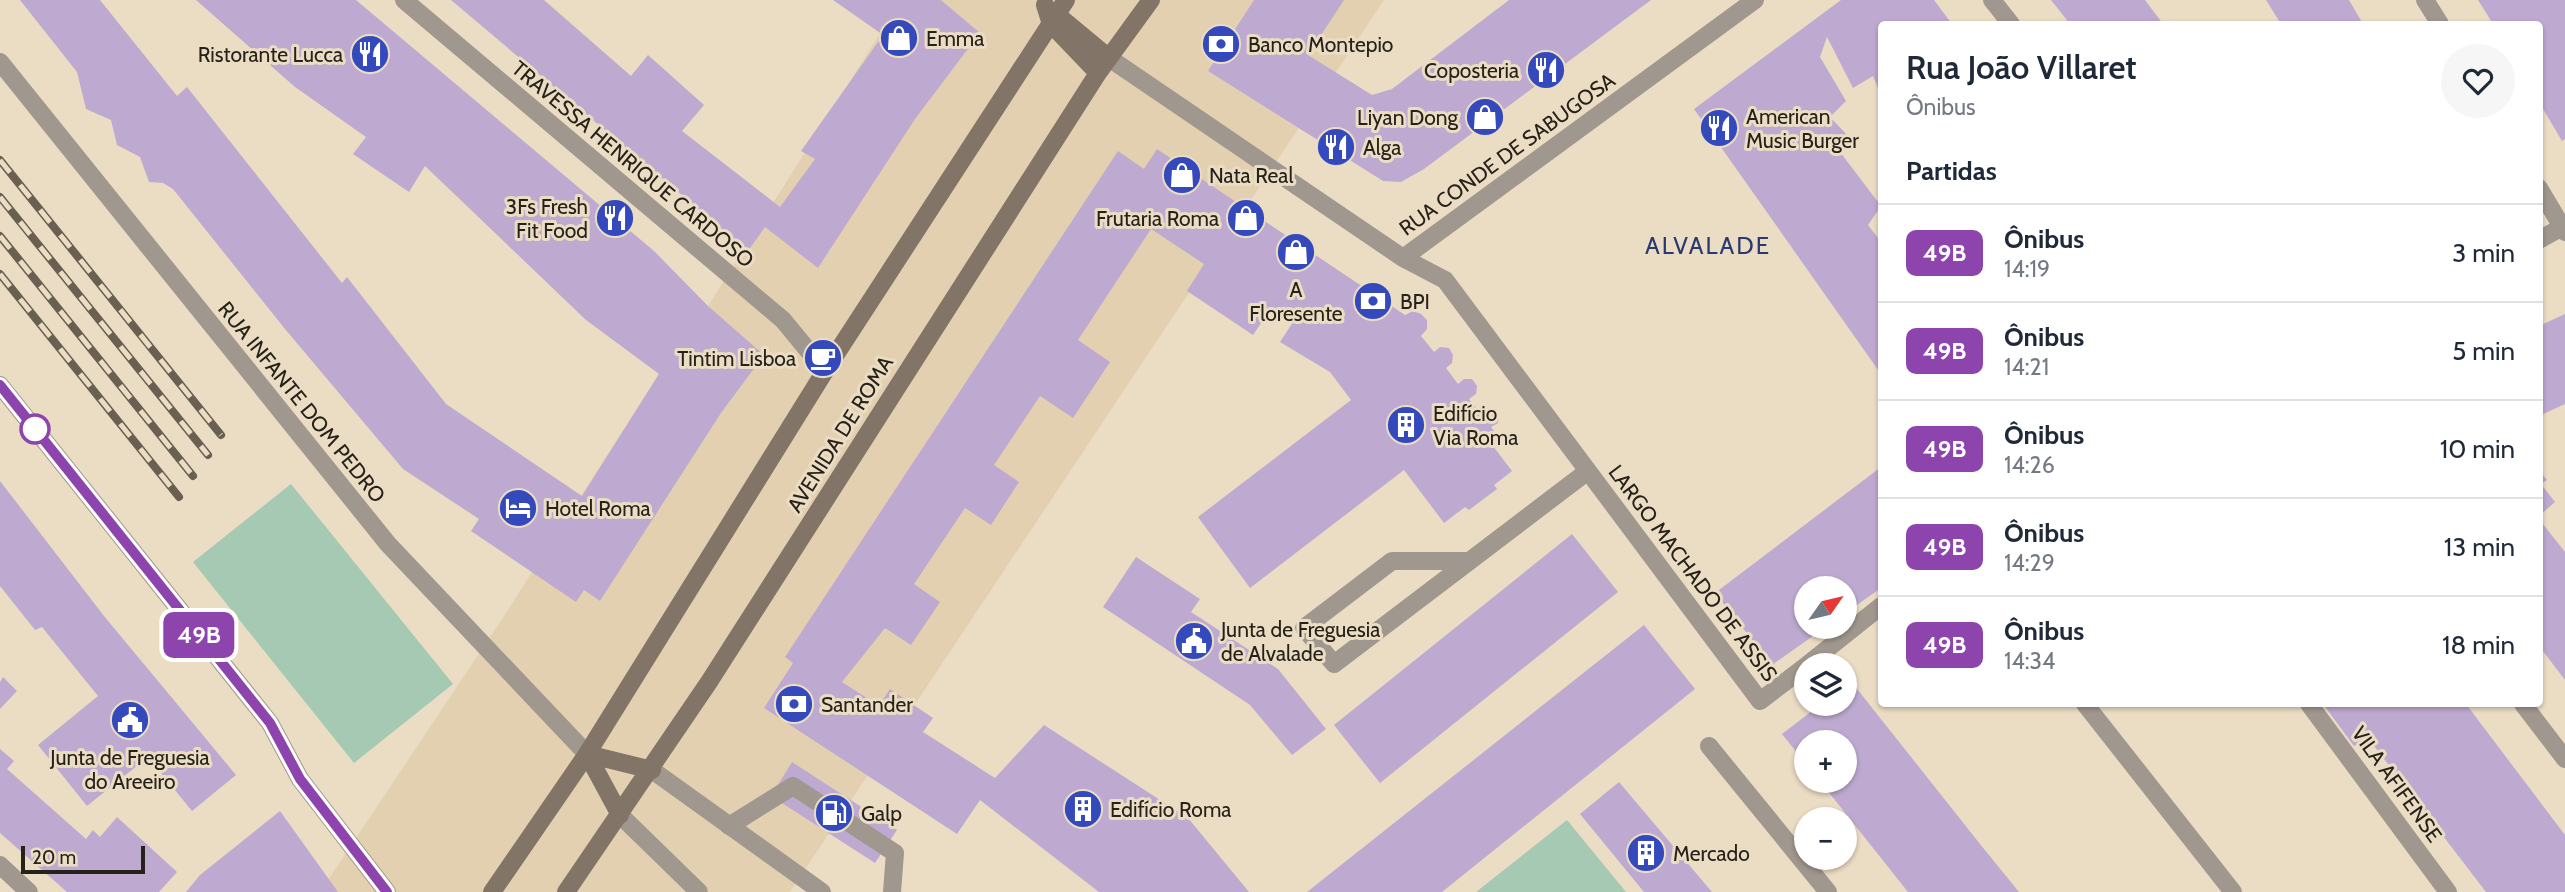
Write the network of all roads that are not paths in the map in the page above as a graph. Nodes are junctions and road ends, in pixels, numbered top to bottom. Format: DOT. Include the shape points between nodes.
graph roads {
  1 [pos="404,0"];
  2 [pos="1151,0"];
  3 [pos="1755,0"];
  4 [pos="1992,0"];
  5 [pos="2426,0"];
  6 [pos="1052,9"];
  7 [pos="2009,21"];
  8 [pos="2438,21"];
  9 [pos="0,62"];
  10 [pos="1104,66"];
  11 [pos="2543,195"];
  12 [pos="2563,229"];
  13 [pos="2543,238"];
  14 [pos="1404,258"];
  15 [pos="825,371"];
  16 [pos="0,385"];
  17 [pos="1588,471"];
  18 [pos="1470,561"];
  19 [pos="1878,608"];
  20 [pos="1821,653"];
  21 [pos="1794,675"];
  22 [pos="2087,707"];
  23 [pos="2311,707"];
  24 [pos="2525,707"];
  25 [pos="1709,746"];
  26 [pos="587,754"];
  27 [pos="2565,759"];
  28 [pos="652,770"];
  29 [pos="620,815"];
  30 [pos="729,826"];
  31 [pos="0,865"];
  32 [pos="29,892"];
  33 [pos="387,892"];
  34 [pos="492,892"];
  35 [pos="566,892"];
  36 [pos="699,892"];
  37 [pos="822,892"];
  38 [pos="892,892"];
  39 [pos="1828,892"];
  40 [pos="2233,892"];
  41 [pos="2448,892"];
  1 -- 15 [label="street, TRAVESSA HENRIQUE CARDOSO" via="783,320"];
  2 -- 10 [label="main road, AVENIDA DE ROMA"];
  3 -- 14 [label="street, RUA CONDE DE SABUGOSA"];
  4 -- 7 [label="street"];
  5 -- 8 [label="street"];
  6 -- 10 [label="main road"];
  6 -- 15 [label="main road"];
  9 -- 26 [label="street, RUA INFANTE DOM PEDRO" via="388,544"];
  10 -- 14 [label="street, RUA CONDE DE SABUGOSA"];
  10 -- 28 [label="main road, AVENIDA DE ROMA"];
  11 -- 12 [label="street"];
  12 -- 13 [label="street"];
  14 -- 17 [label="street, LARGO MACHADO DE ASSIS" via="1445,280"];
  15 -- 26 [label="main road"];
  16 -- 33 [label="street" via="270,723 300,779"];
  17 -- 18 [label="street, LARGO MACHADO DE ASSIS"];
  17 -- 21 [label="street, LARGO MACHADO DE ASSIS" via="1760,702"];
  18 -- 18 [label="street, LARGO MACHADO DE ASSIS" via="1392,561 1304,628 1334,664"];
  19 -- 20 [label="street"];
  22 -- 40 [label="street"];
  23 -- 41 [label="street, VILA AFIFENSE"];
  24 -- 27 [label="street"];
  25 -- 39 [label="street"];
  26 -- 28 [label="main road"];
  26 -- 29 [label="main road"];
  26 -- 34 [label="main road"];
  28 -- 29 [label="main road, AVENIDA DE ROMA"];
  28 -- 30 [label="street"];
  29 -- 35 [label="main road, AVENIDA DE ROMA"];
  29 -- 36 [label="street"];
  30 -- 37 [label="street"];
  30 -- 38 [label="street" via="793,786 895,853"];
  31 -- 32 [label="street"];
}
